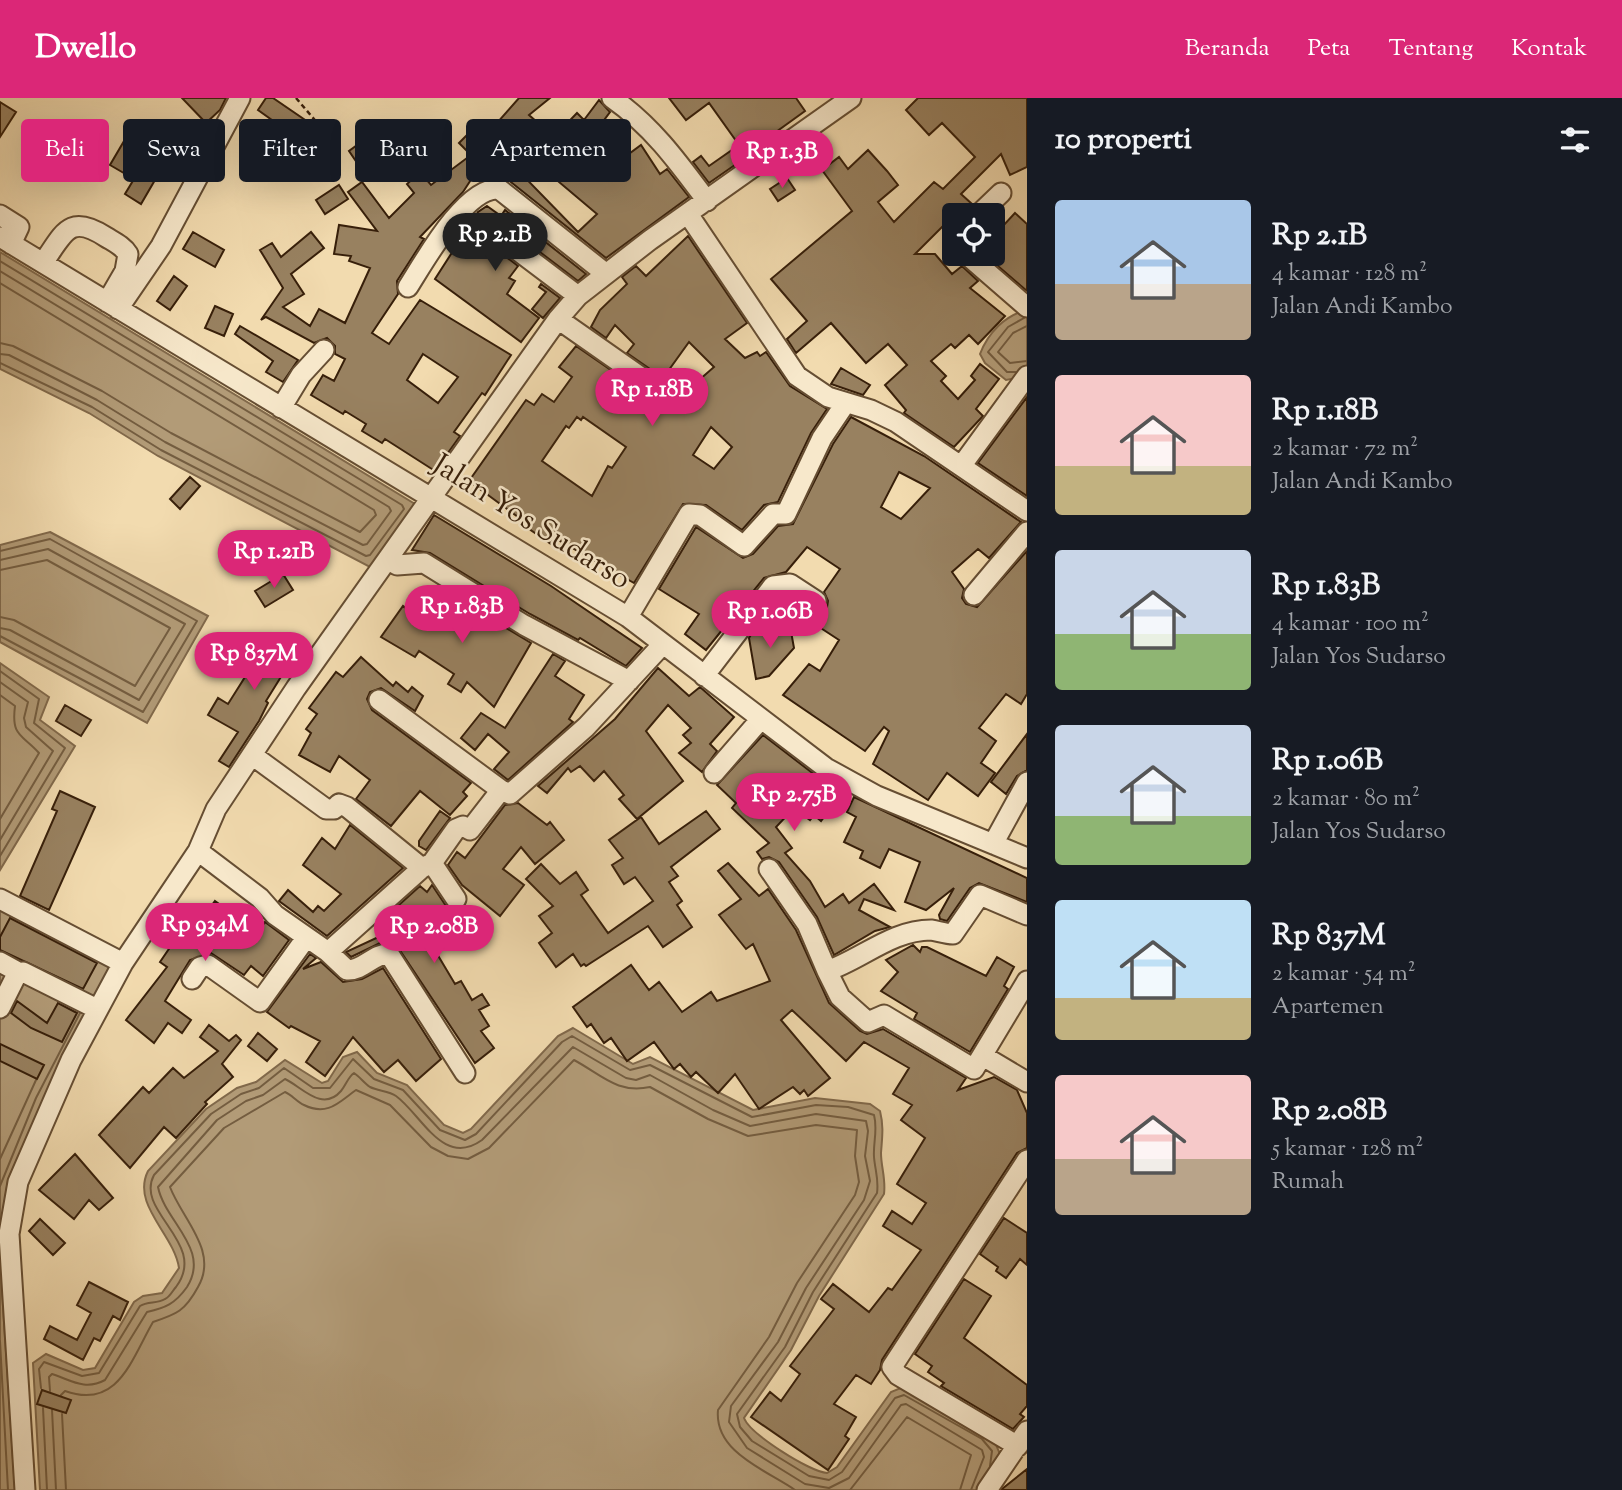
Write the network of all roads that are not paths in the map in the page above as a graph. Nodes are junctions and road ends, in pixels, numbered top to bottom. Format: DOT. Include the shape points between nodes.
graph roads {
  1 [pos="240,98"];
  2 [pos="612,98"];
  3 [pos="851,98"];
  4 [pos="826,105"];
  5 [pos="1001,192"];
  6 [pos="707,201"];
  7 [pos="990,203"];
  8 [pos="688,214"];
  9 [pos="0,215"];
  10 [pos="496,234"];
  11 [pos="6,240"];
  12 [pos="43,263"];
  13 [pos="980,266"];
  14 [pos="606,273"];
  15 [pos="408,287"];
  16 [pos="578,296"];
  17 [pos="113,306"];
  18 [pos="1026,306"];
  19 [pos="558,319"];
  20 [pos="324,350"];
  21 [pos="1024,379"];
  22 [pos="655,387"];
  23 [pos="845,404"];
  24 [pos="281,408"];
  25 [pos="962,465"];
  26 [pos="432,496"];
  27 [pos="1027,511"];
  28 [pos="1027,532"];
  29 [pos="388,559"];
  30 [pos="974,595"];
  31 [pos="816,601"];
  32 [pos="628,617"];
  33 [pos="663,644"];
  34 [pos="704,676"];
  35 [pos="629,681"];
  36 [pos="379,700"];
  37 [pos="760,720"];
  38 [pos="252,755"];
  39 [pos="714,773"];
  40 [pos="1027,782"];
  41 [pos="501,790"];
  42 [pos="993,844"];
  43 [pos="198,851"];
  44 [pos="1027,858"];
  45 [pos="427,866"];
  46 [pos="769,869"];
  47 [pos="0,899"];
  48 [pos="456,899"];
  49 [pos="1027,915"];
  50 [pos="306,938"];
  51 [pos="328,952"];
  52 [pos="0,962"];
  53 [pos="122,963"];
  54 [pos="827,971"];
  55 [pos="20,973"];
  56 [pos="192,979"];
  57 [pos="1027,981"];
  58 [pos="0,1008"];
  59 [pos="97,1009"];
  60 [pos="983,1056"];
  61 [pos="465,1073"];
  62 [pos="1027,1082"];
  63 [pos="1027,1160"];
  64 [pos="1023,1438"];
  65 [pos="25,1490"];
  66 [pos="987,1490"];
  1 -- 17 [label="street" via="168,234"];
  2 -- 6 [label="street" via="665,144"];
  3 -- 4 [label="street"];
  4 -- 6 [label="street"];
  5 -- 7 [label="street"];
  6 -- 8 [label="street"];
  8 -- 14 [label="street"];
  8 -- 23 [label="street" via="791,368 806,383"];
  9 -- 11 [label="street" via="19,227"];
  10 -- 16 [label="street"];
  11 -- 12 [label="street, Jalan Yos Sudarso"];
  12 -- 17 [label="street, Jalan Yos Sudarso"];
  12 -- 17 [label="street" via="66,229 82,224 90,227 128,254"];
  13 -- 18 [label="street"];
  14 -- 15 [label="street" via="493,188 460,211"];
  14 -- 16 [label="street"];
  16 -- 19 [label="street"];
  17 -- 24 [label="street, Jalan Yos Sudarso"];
  19 -- 22 [label="street"];
  19 -- 26 [label="street"];
  20 -- 24 [label="street" via="301,375"];
  21 -- 25 [label="street"];
  23 -- 25 [label="street" via="897,422"];
  23 -- 32 [label="street" via="822,438 786,513 773,514 744,546 700,515 689,514"];
  24 -- 26 [label="street, Jalan Yos Sudarso"];
  25 -- 27 [label="street"];
  26 -- 29 [label="street"];
  26 -- 32 [label="street, Jalan Yos Sudarso"];
  28 -- 30 [label="street"];
  29 -- 35 [label="street" via="397,565 424,563 524,625"];
  29 -- 38 [label="street"];
  31 -- 34 [label="street" via="790,584 773,586"];
  32 -- 33 [label="street, Jalan Yos Sudarso"];
  33 -- 34 [label="street, Jalan Yos Sudarso"];
  33 -- 35 [label="street"];
  34 -- 37 [label="street, Jalan Yos Sudarso"];
  35 -- 41 [label="street" via="586,727 510,794"];
  36 -- 41 [label="street"];
  37 -- 39 [label="street"];
  37 -- 42 [label="street, Jalan Yos Sudarso" via="855,785"];
  38 -- 43 [label="street" via="216,809"];
  38 -- 45 [label="street" via="327,809 339,804 347,807"];
  40 -- 42 [label="street"];
  41 -- 45 [label="street" via="470,830 456,828"];
  42 -- 44 [label="street, Jalan Yos Sudarso"];
  43 -- 50 [label="street"];
  43 -- 53 [label="street"];
  45 -- 48 [label="street"];
  45 -- 51 [label="street"];
  46 -- 54 [label="street" via="807,924"];
  47 -- 53 [label="street"];
  49 -- 54 [label="street" via="980,895 953,934 932,930 893,938"];
  50 -- 51 [label="street"];
  50 -- 56 [label="street" via="260,1002 208,965 200,967"];
  51 -- 61 [label="street" via="352,971 389,954"];
  52 -- 55 [label="street"];
  53 -- 59 [label="street"];
  54 -- 60 [label="street" via="840,997 868,1022 884,1015 972,1069"];
  55 -- 58 [label="street"];
  55 -- 59 [label="street"];
  57 -- 60 [label="street"];
  59 -- 65 [label="street" via="31,1149 12,1208 9,1265"];
  60 -- 62 [label="street"];
  63 -- 64 [label="street" via="892,1367 898,1375"];
  64 -- 66 [label="street"];
}
